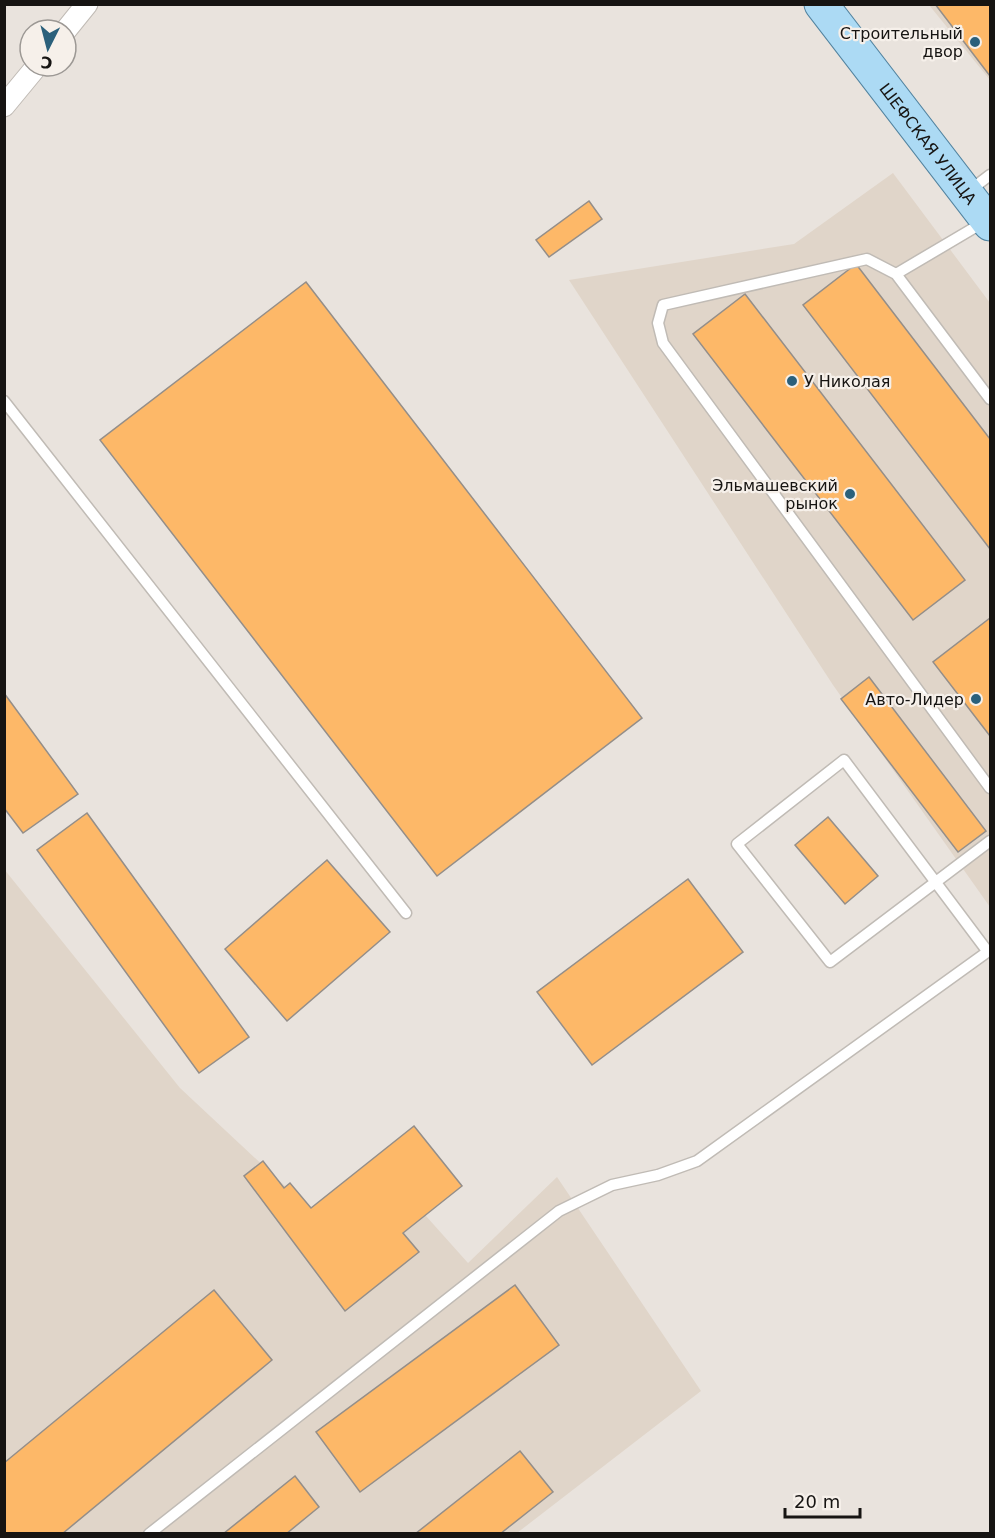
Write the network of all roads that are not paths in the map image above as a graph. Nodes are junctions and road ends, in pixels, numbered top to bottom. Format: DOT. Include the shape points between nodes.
graph roads {
  1 [pos="87,4"];
  2 [pos="821,4"];
  3 [pos="76,18"];
  4 [pos="27,78"];
  5 [pos="4,106"];
  6 [pos="979,184"];
  7 [pos="989,222"];
  8 [pos="896,274"];
  9 [pos="990,399"];
  10 [pos="4,401"];
  11 [pos="990,788"];
  12 [pos="990,841"];
  13 [pos="937,884"];
  14 [pos="406,913"];
  15 [pos="989,951"];
  16 [pos="149,1533"];
  1 -- 3 [label="street"];
  2 -- 6 [label="main road, ШЕФСКАЯ УЛИЦА"];
  4 -- 5 [label="street"];
  6 -- 7 [label="main road, ШЕФСКАЯ УЛИЦА"];
  7 -- 8 [label="lane"];
  8 -- 9 [label="lane"];
  8 -- 11 [label="lane" via="867,259 663,305 658,323 663,343"];
  10 -- 14 [label="lane"];
  12 -- 13 [label="lane"];
  13 -- 13 [label="lane" via="844,760 737,844 830,962"];
  13 -- 15 [label="lane"];
  15 -- 16 [label="lane" via="697,1161 612,1185 559,1211"];
}
